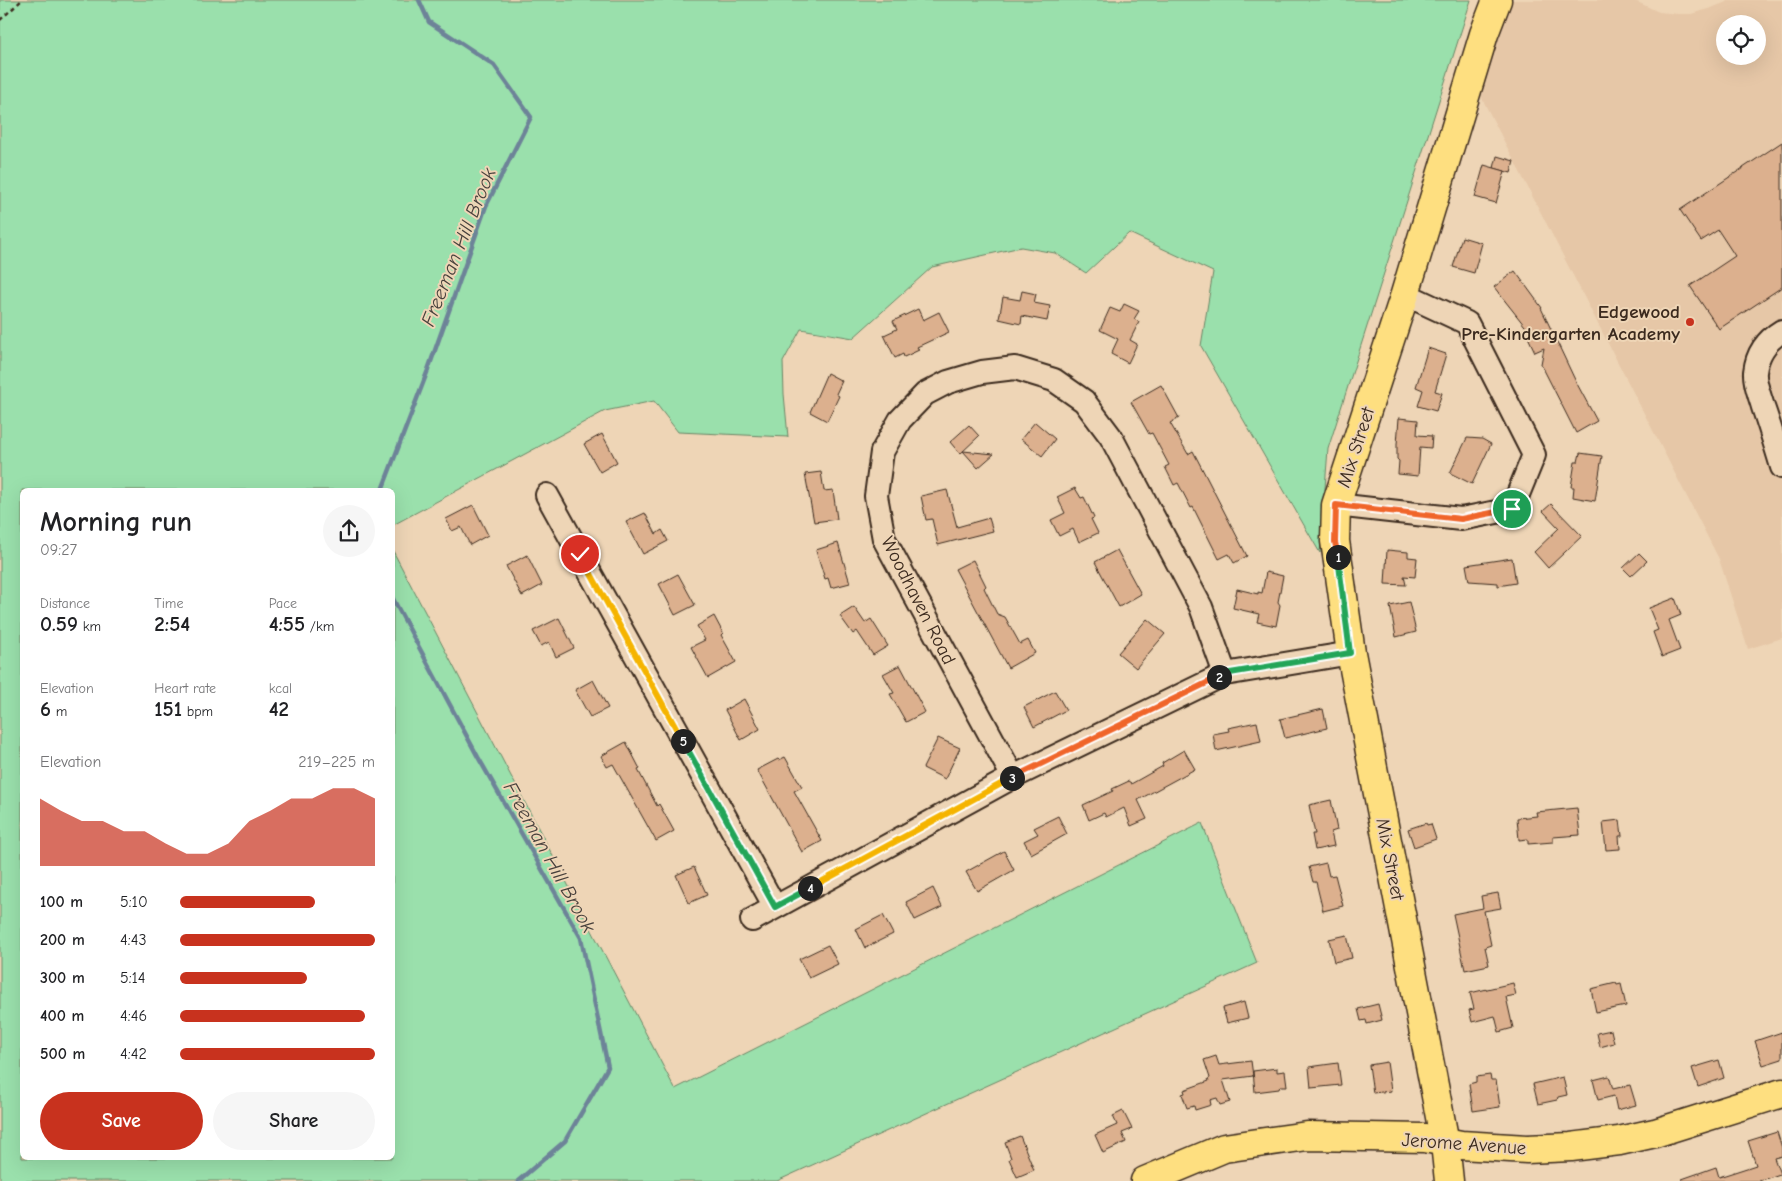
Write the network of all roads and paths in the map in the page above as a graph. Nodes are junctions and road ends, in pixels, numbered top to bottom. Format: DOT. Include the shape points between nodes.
graph roads {
  1 [pos="22,0"];
  2 [pos="1497,0"];
  3 [pos="0,20"];
  4 [pos="1405,294"];
  5 [pos="1782,331"];
  6 [pos="1779,444"];
  7 [pos="1782,467"];
  8 [pos="547,495"];
  9 [pos="1336,505"];
  10 [pos="1350,653"];
  11 [pos="1224,674"];
  12 [pos="1013,778"];
  13 [pos="775,907"];
  14 [pos="752,920"];
  15 [pos="1782,1094"];
  16 [pos="1444,1143"];
  17 [pos="1146,1181"];
  18 [pos="1449,1181"];
  1 -- 3 [label="path"];
  2 -- 4 [label="main road, Mix Street"];
  4 -- 9 [label="main road, Mix Street"];
  4 -- 9 [label="street" via="1467,323 1534,455 1512,509 1461,519"];
  5 -- 6 [label="street" via="1765,346 1758,358 1755,374"];
  6 -- 7 [label="street"];
  8 -- 13 [label="street"];
  9 -- 10 [label="main road, Mix Street" via="1335,542"];
  10 -- 11 [label="street"];
  10 -- 16 [label="main road, Mix Street"];
  11 -- 12 [label="street"];
  11 -- 12 [label="street, Woodhaven Road" via="1196,599 1111,436 1084,401 1054,380 1015,368 982,372 948,382 925,394 900,420 882,452 876,496 884,539"];
  12 -- 13 [label="street"];
  13 -- 14 [label="street"];
  15 -- 16 [label="main road, Jerome Avenue" via="1619,1141 1527,1149"];
  16 -- 17 [label="main road, Jerome Avenue" via="1425,1138 1307,1136 1224,1148"];
  16 -- 18 [label="main road, Mix Street"];
}
